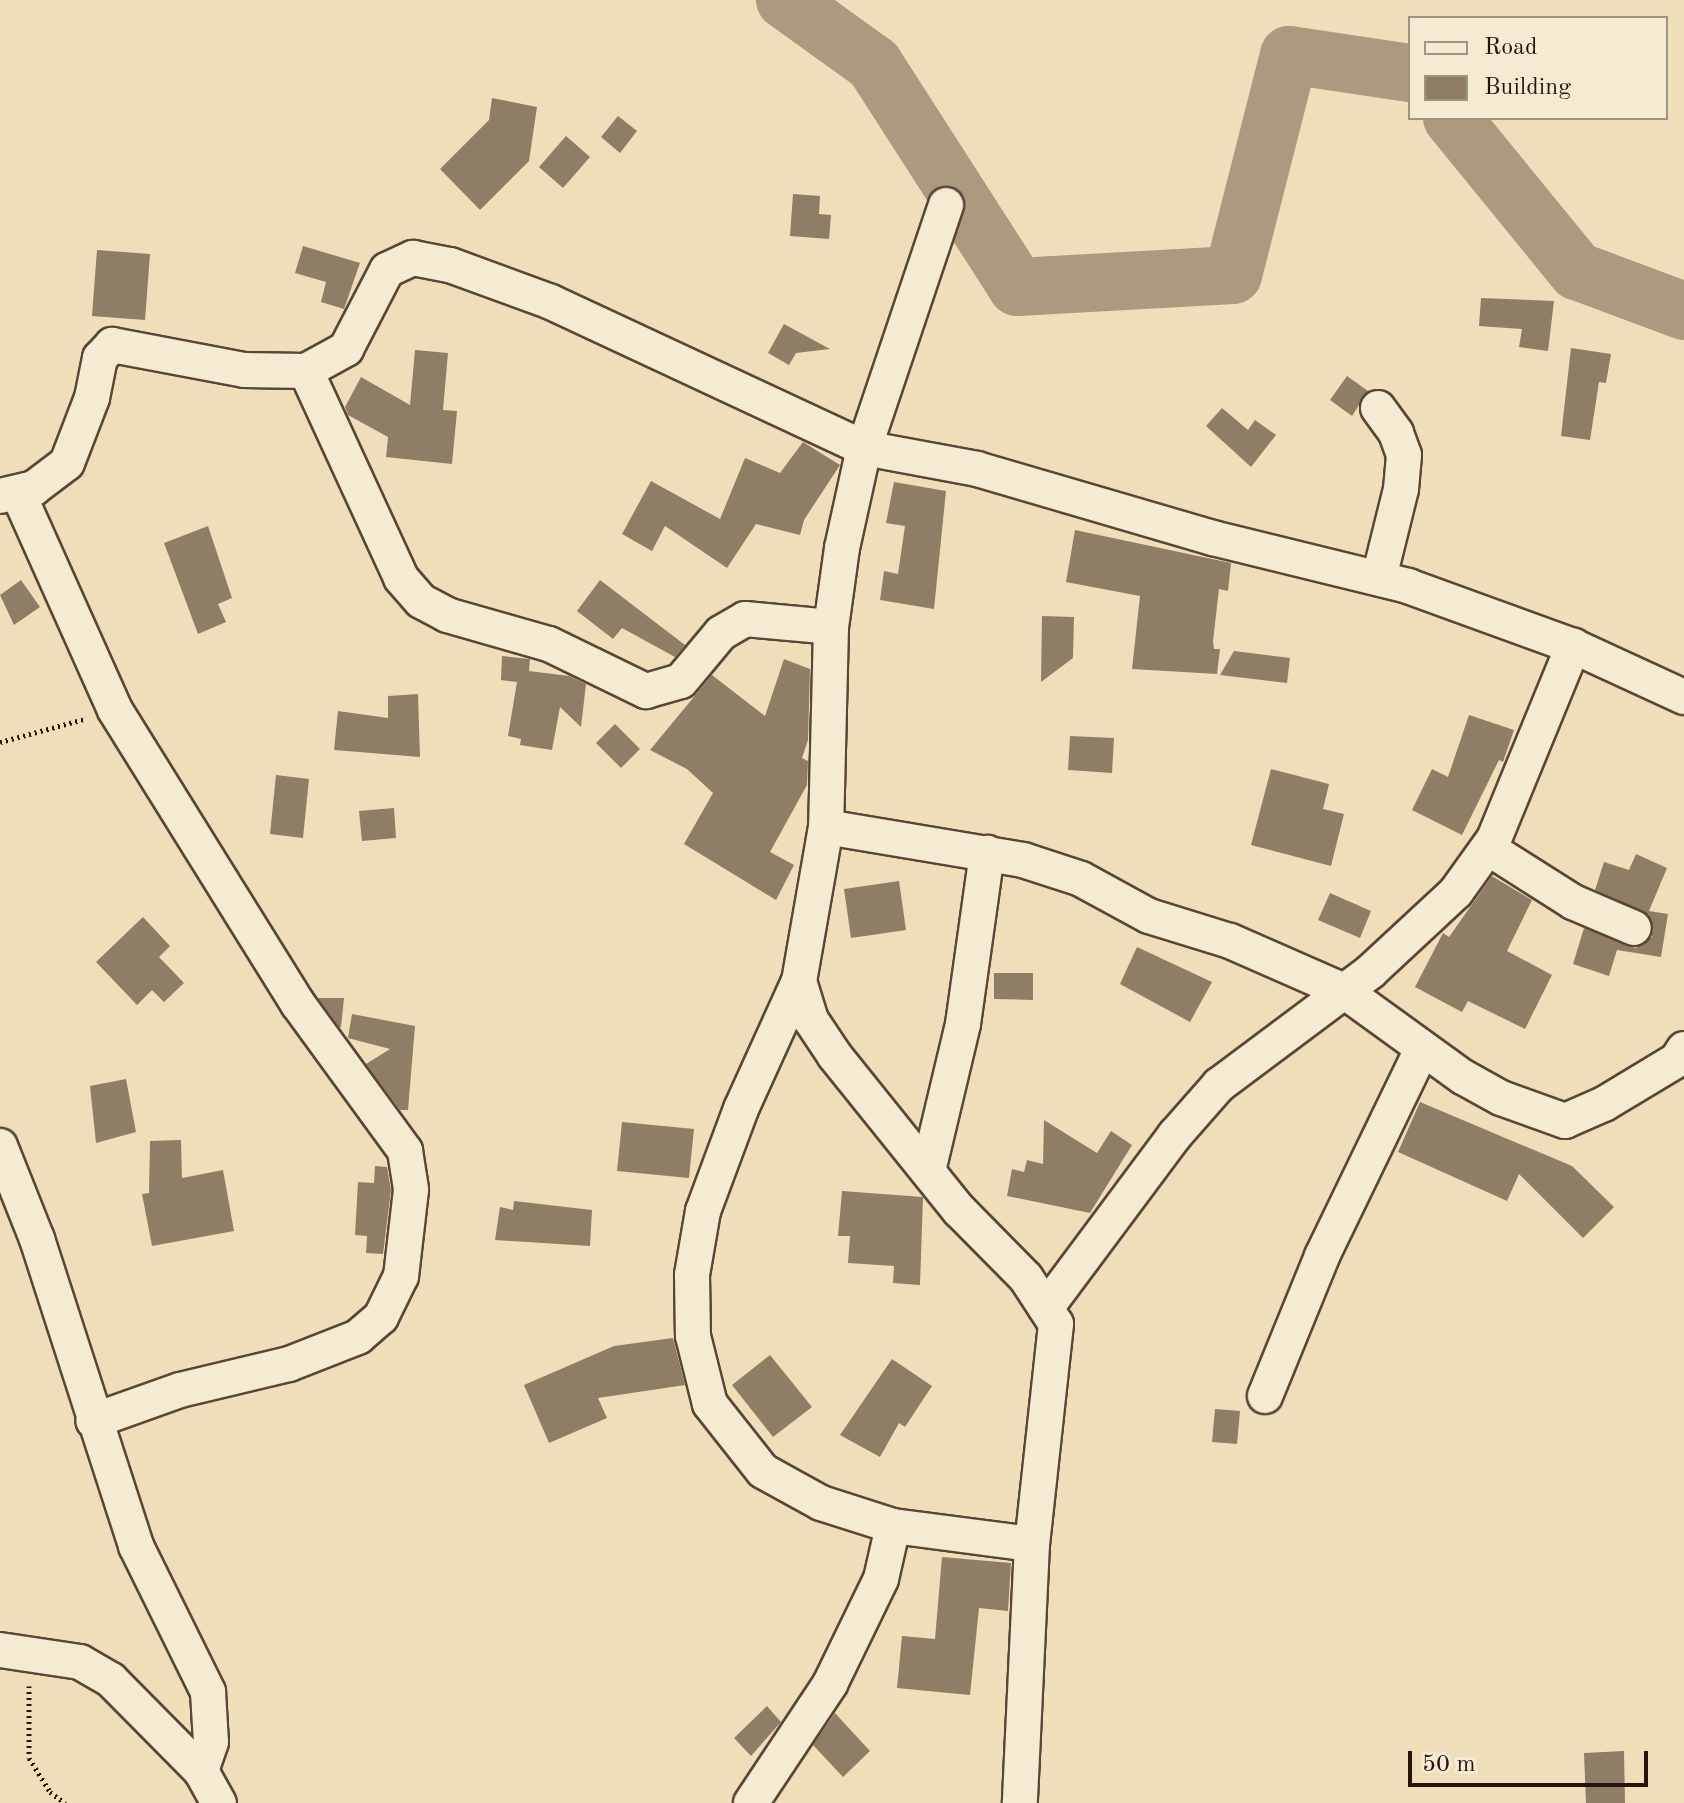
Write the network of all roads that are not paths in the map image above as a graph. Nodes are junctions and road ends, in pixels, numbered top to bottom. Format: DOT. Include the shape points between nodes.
graph roads {
  1 [pos="946,205"];
  2 [pos="306,371"];
  3 [pos="1378,408"];
  4 [pos="864,448"];
  5 [pos="9,495"];
  6 [pos="1379,578"];
  7 [pos="831,627"];
  8 [pos="1573,646"];
  9 [pos="1684,697"];
  10 [pos="826,827"];
  11 [pos="1488,848"];
  12 [pos="987,853"];
  13 [pos="1634,928"];
  14 [pos="799,981"];
  15 [pos="1344,991"];
  16 [pos="1422,1049"];
  17 [pos="1684,1049"];
  18 [pos="0,1146"];
  19 [pos="928,1171"];
  20 [pos="1046,1308"];
  21 [pos="1265,1396"];
  22 [pos="93,1421"];
  23 [pos="893,1526"];
  24 [pos="1032,1544"];
  25 [pos="16,1651"];
  26 [pos="201,1771"];
  27 [pos="219,1803"];
  28 [pos="751,1803"];
  29 [pos="1020,1803"];
  1 -- 4 [label="street"];
  2 -- 4 [label="street" via="346,349 387,270 413,258 450,265 551,302"];
  2 -- 5 [label="street" via="244,370 112,345 100,358 92,398 67,463 34,488"];
  2 -- 7 [label="street" via="401,578 421,601 447,615 549,644 646,691 681,681 721,633 745,619"];
  3 -- 6 [label="street" via="1404,455"];
  4 -- 6 [label="street" via="977,469 1213,538"];
  4 -- 7 [label="street"];
  5 -- 22 [label="street" via="115,710 298,1004 405,1151 411,1190 401,1276 381,1317 358,1337 289,1364 180,1390"];
  6 -- 8 [label="street"];
  7 -- 10 [label="street"];
  8 -- 9 [label="street"];
  8 -- 11 [label="street"];
  10 -- 12 [label="street"];
  10 -- 14 [label="street"];
  11 -- 13 [label="street" via="1573,902"];
  11 -- 15 [label="street" via="1456,892"];
  12 -- 15 [label="street" via="1081,879 1149,916 1230,941"];
  12 -- 19 [label="street" via="963,1024"];
  14 -- 19 [label="street" via="811,1020"];
  14 -- 23 [label="street" via="741,1109 703,1211 692,1275 693,1336 710,1404 763,1471 821,1503"];
  15 -- 16 [label="street"];
  15 -- 20 [label="street" via="1219,1085 1175,1135"];
  16 -- 17 [label="street" via="1501,1098 1565,1121 1677,1060"];
  16 -- 21 [label="street" via="1322,1256"];
  18 -- 22 [label="street" via="37,1239"];
  19 -- 20 [label="street" via="1026,1278"];
  20 -- 24 [label="street" via="1056,1324"];
  22 -- 26 [label="street" via="136,1546 208,1692 211,1742"];
  23 -- 24 [label="street"];
  23 -- 28 [label="street" via="881,1579 830,1684"];
  24 -- 29 [label="street"];
  25 -- 26 [label="street" via="80,1662 111,1680"];
  26 -- 27 [label="street"];
}
